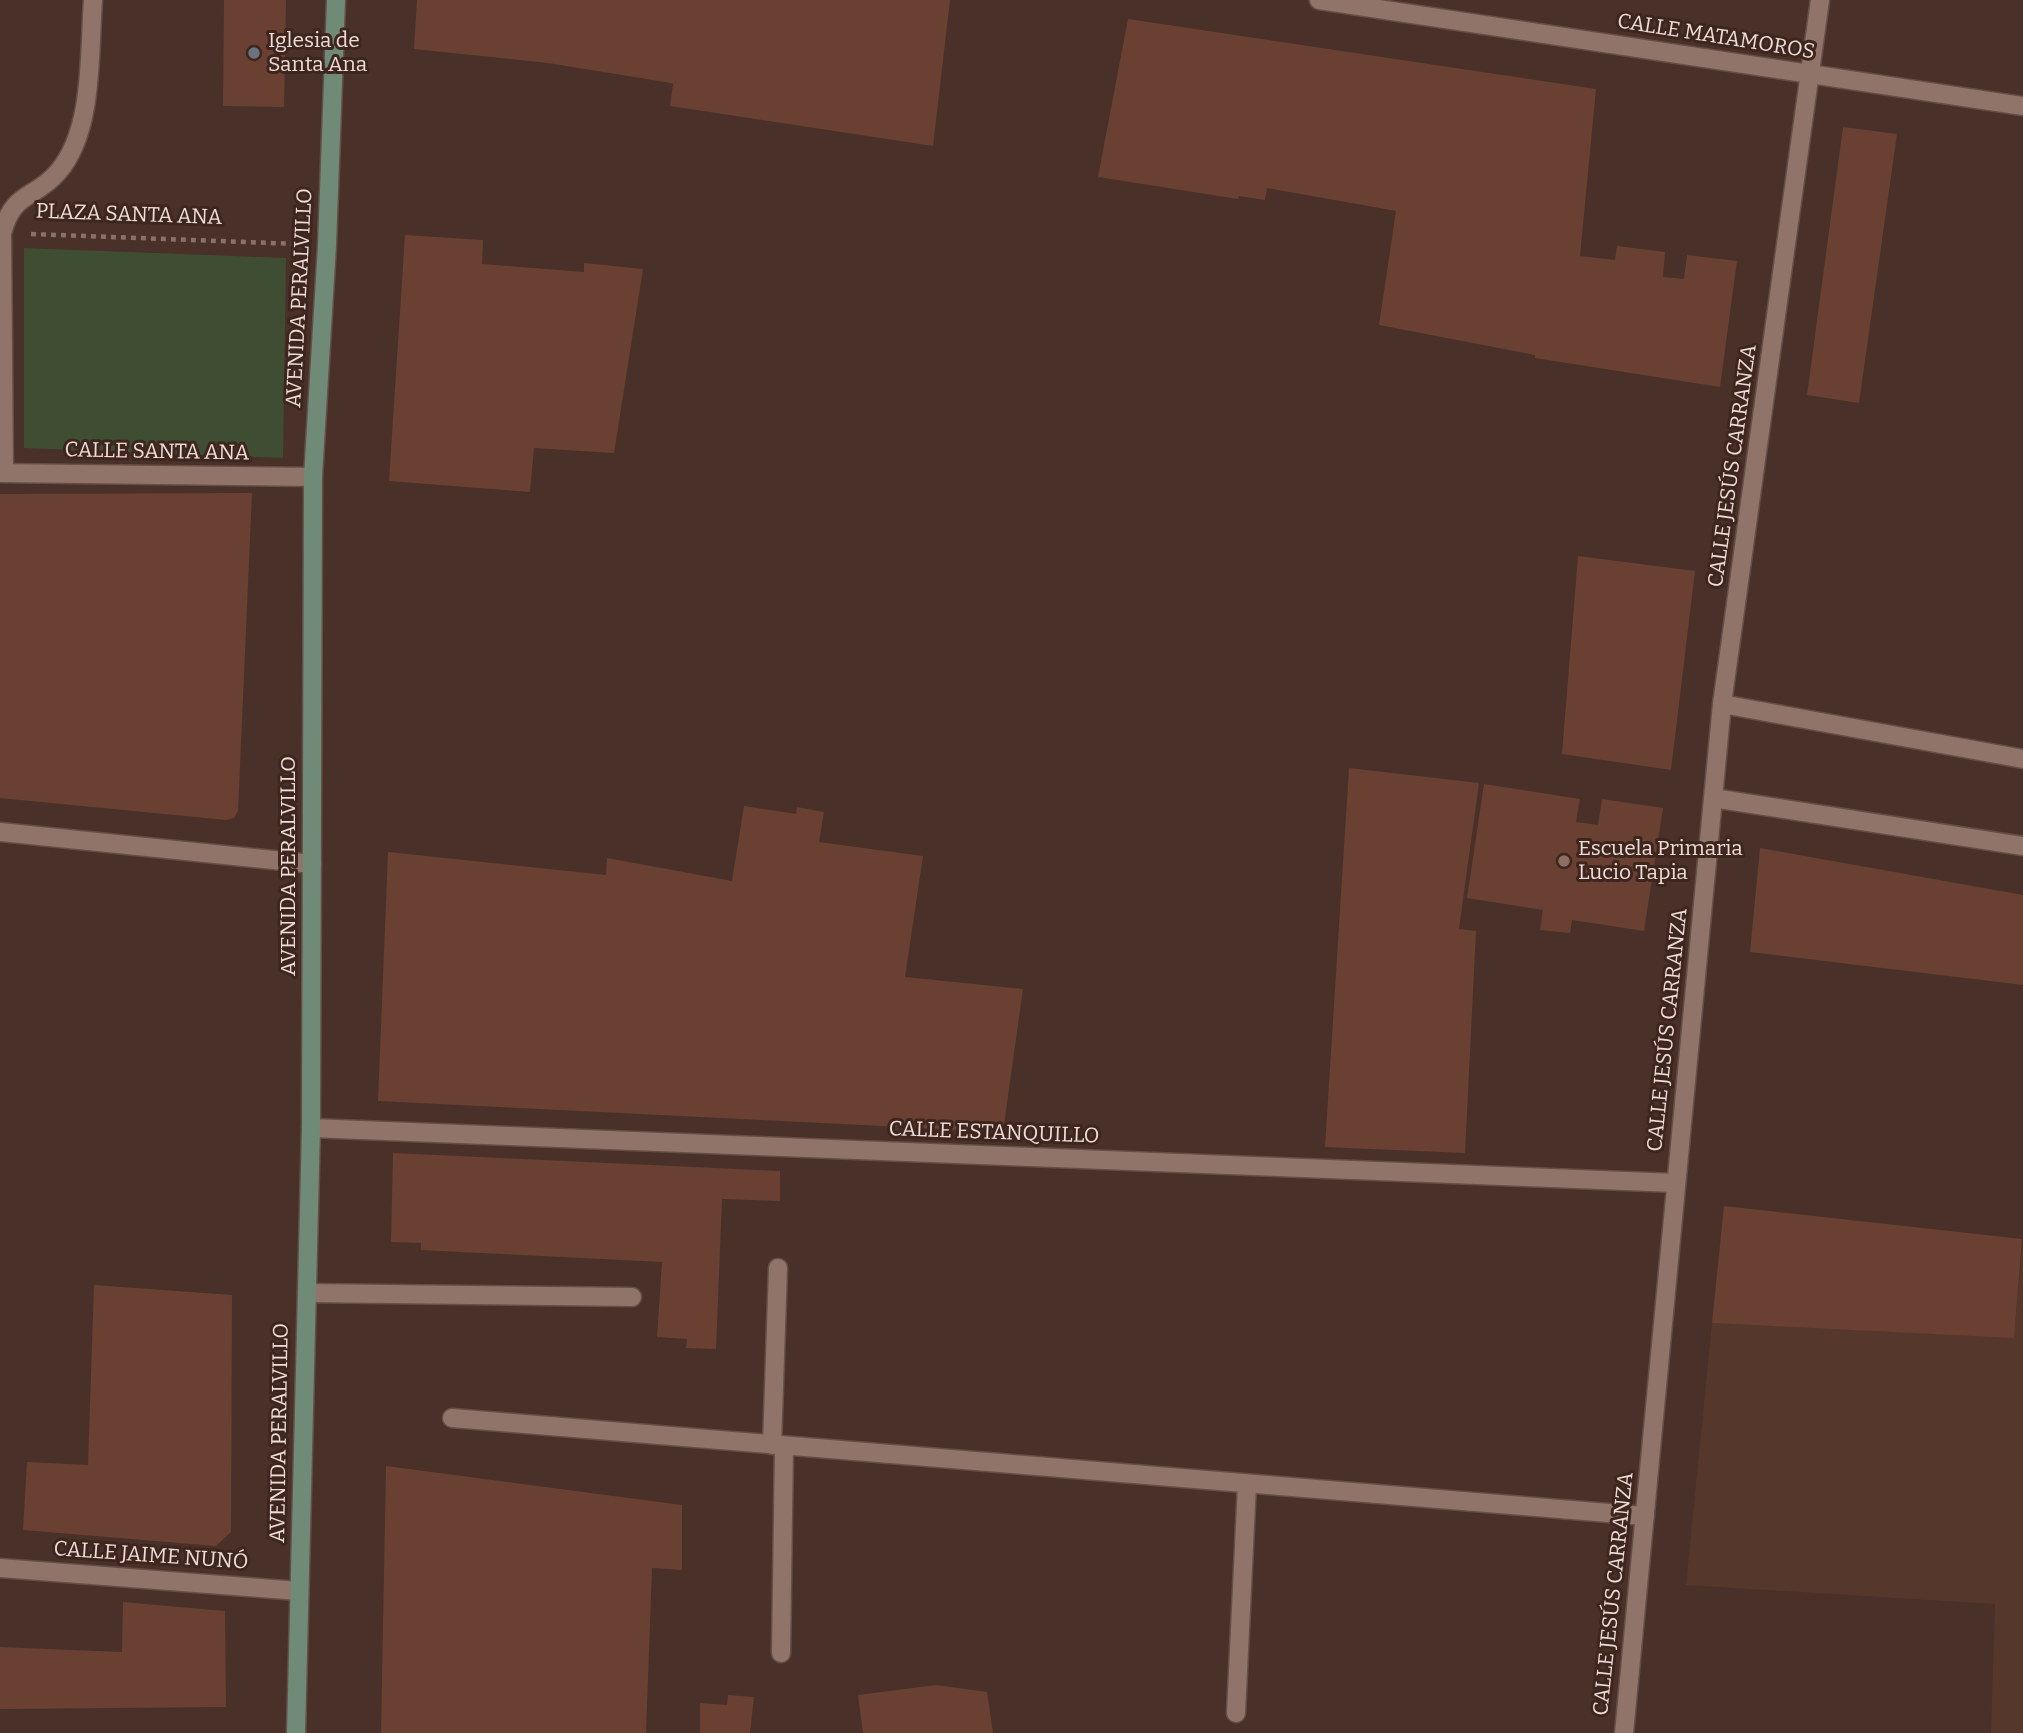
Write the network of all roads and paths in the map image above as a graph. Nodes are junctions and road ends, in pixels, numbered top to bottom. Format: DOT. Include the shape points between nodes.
graph roads {
  1 [pos="93,0"];
  2 [pos="336,0"];
  3 [pos="1319,0"];
  4 [pos="1820,0"];
  5 [pos="1811,74"];
  6 [pos="2023,106"];
  7 [pos="2,233"];
  8 [pos="327,245"];
  9 [pos="2,473"];
  10 [pos="313,477"];
  11 [pos="1722,704"];
  12 [pos="2023,759"];
  13 [pos="1713,797"];
  14 [pos="0,832"];
  15 [pos="2023,846"];
  16 [pos="312,864"];
  17 [pos="311,1129"];
  18 [pos="1675,1183"];
  19 [pos="778,1268"];
  20 [pos="307,1293"];
  21 [pos="632,1297"];
  22 [pos="452,1418"];
  23 [pos="778,1445"];
  24 [pos="1247,1484"];
  25 [pos="1645,1516"];
  26 [pos="0,1568"];
  27 [pos="299,1591"];
  28 [pos="781,1653"];
  29 [pos="1236,1713"];
  30 [pos="296,1733"];
  31 [pos="1624,1733"];
  1 -- 7 [label="street" via="80,134 58,173 16,201"];
  2 -- 8 [label="street, AVENIDA PERALVILLO"];
  3 -- 5 [label="street, CALLE MATAMOROS"];
  4 -- 5 [label="street, CALLE JESÚS CARRANZA"];
  5 -- 6 [label="street, CALLE MATAMOROS"];
  5 -- 11 [label="street, CALLE JESÚS CARRANZA"];
  7 -- 8 [label="path, PLAZA SANTA ANA"];
  7 -- 9 [label="street"];
  8 -- 10 [label="street, AVENIDA PERALVILLO"];
  9 -- 10 [label="street, CALLE SANTA ANA"];
  10 -- 16 [label="street, AVENIDA PERALVILLO"];
  11 -- 12 [label="street"];
  11 -- 13 [label="street, CALLE JESÚS CARRANZA"];
  13 -- 15 [label="street"];
  13 -- 18 [label="street, CALLE JESÚS CARRANZA"];
  14 -- 16 [label="street"];
  16 -- 17 [label="street, AVENIDA PERALVILLO"];
  17 -- 18 [label="street, CALLE ESTANQUILLO"];
  17 -- 20 [label="street, AVENIDA PERALVILLO"];
  18 -- 25 [label="street, CALLE JESÚS CARRANZA"];
  19 -- 23 [label="street"];
  20 -- 21 [label="street"];
  20 -- 27 [label="street, AVENIDA PERALVILLO"];
  22 -- 23 [label="street"];
  23 -- 24 [label="street"];
  23 -- 28 [label="street"];
  24 -- 25 [label="street"];
  24 -- 29 [label="street"];
  25 -- 31 [label="street, CALLE JESÚS CARRANZA"];
  26 -- 27 [label="street, CALLE JAIME NUNÓ"];
  27 -- 30 [label="street, AVENIDA PERALVILLO"];
}
